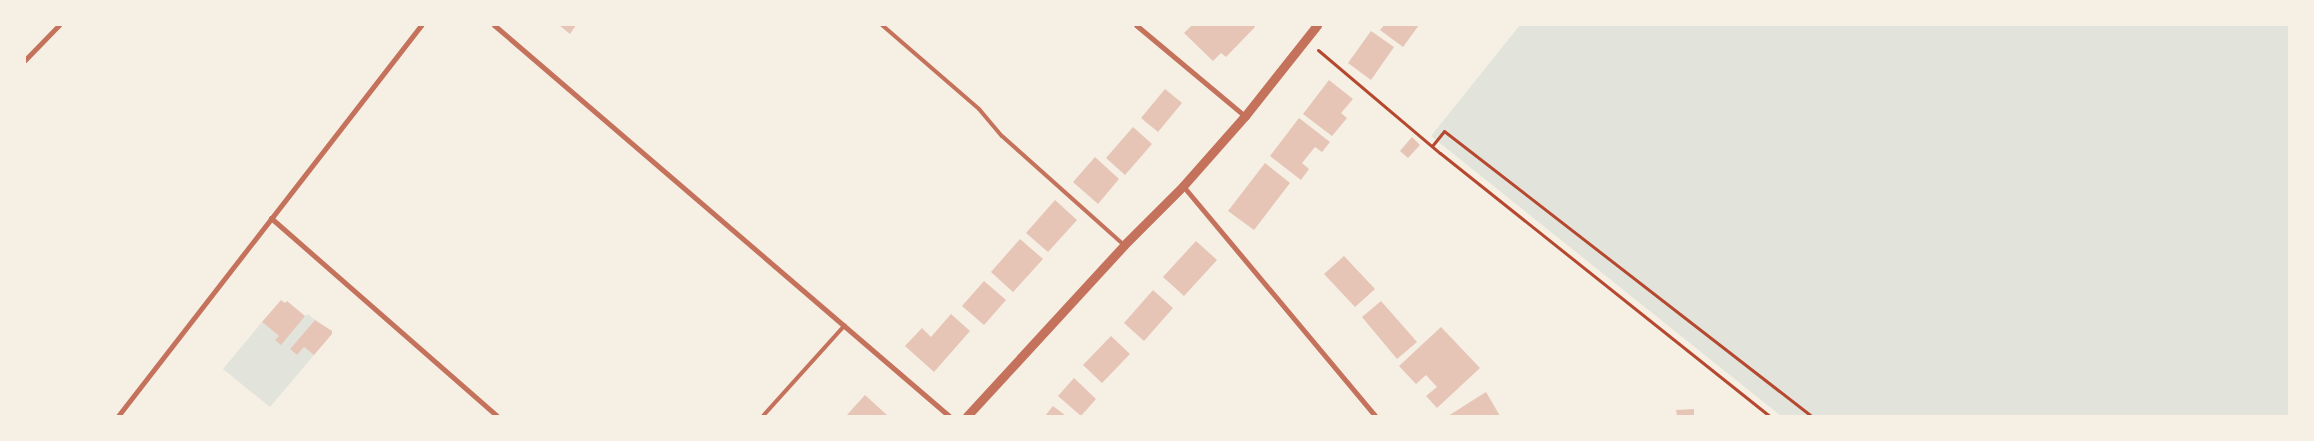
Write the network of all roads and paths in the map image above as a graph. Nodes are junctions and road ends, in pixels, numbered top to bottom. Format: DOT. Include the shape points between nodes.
graph roads {
  1 [pos="59,25"];
  2 [pos="421,25"];
  3 [pos="494,25"];
  4 [pos="882,25"];
  5 [pos="1136,25"];
  6 [pos="1317,25"];
  7 [pos="1306,40"];
  8 [pos="25,60"];
  9 [pos="1245,116"];
  10 [pos="1432,146"];
  11 [pos="1183,186"];
  12 [pos="272,218"];
  13 [pos="1124,245"];
  14 [pos="845,325"];
  15 [pos="970,415"];
  16 [pos="118,416"];
  17 [pos="497,416"];
  18 [pos="763,416"];
  19 [pos="949,416"];
  20 [pos="1375,416"];
  21 [pos="1770,416"];
  22 [pos="1811,416"];
  1 -- 8 [label="street"];
  2 -- 12 [label="street"];
  3 -- 14 [label="street"];
  4 -- 13 [label="lane" via="979,109 1002,136"];
  5 -- 9 [label="street"];
  6 -- 7 [label="street"];
  7 -- 9 [label="street"];
  7 -- 10 [label="path"];
  9 -- 11 [label="street"];
  10 -- 21 [label="path"];
  10 -- 22 [label="path" via="1444,131"];
  11 -- 13 [label="street"];
  11 -- 20 [label="street"];
  12 -- 16 [label="street"];
  12 -- 17 [label="street"];
  13 -- 15 [label="street"];
  14 -- 18 [label="lane"];
  14 -- 19 [label="street"];
}
